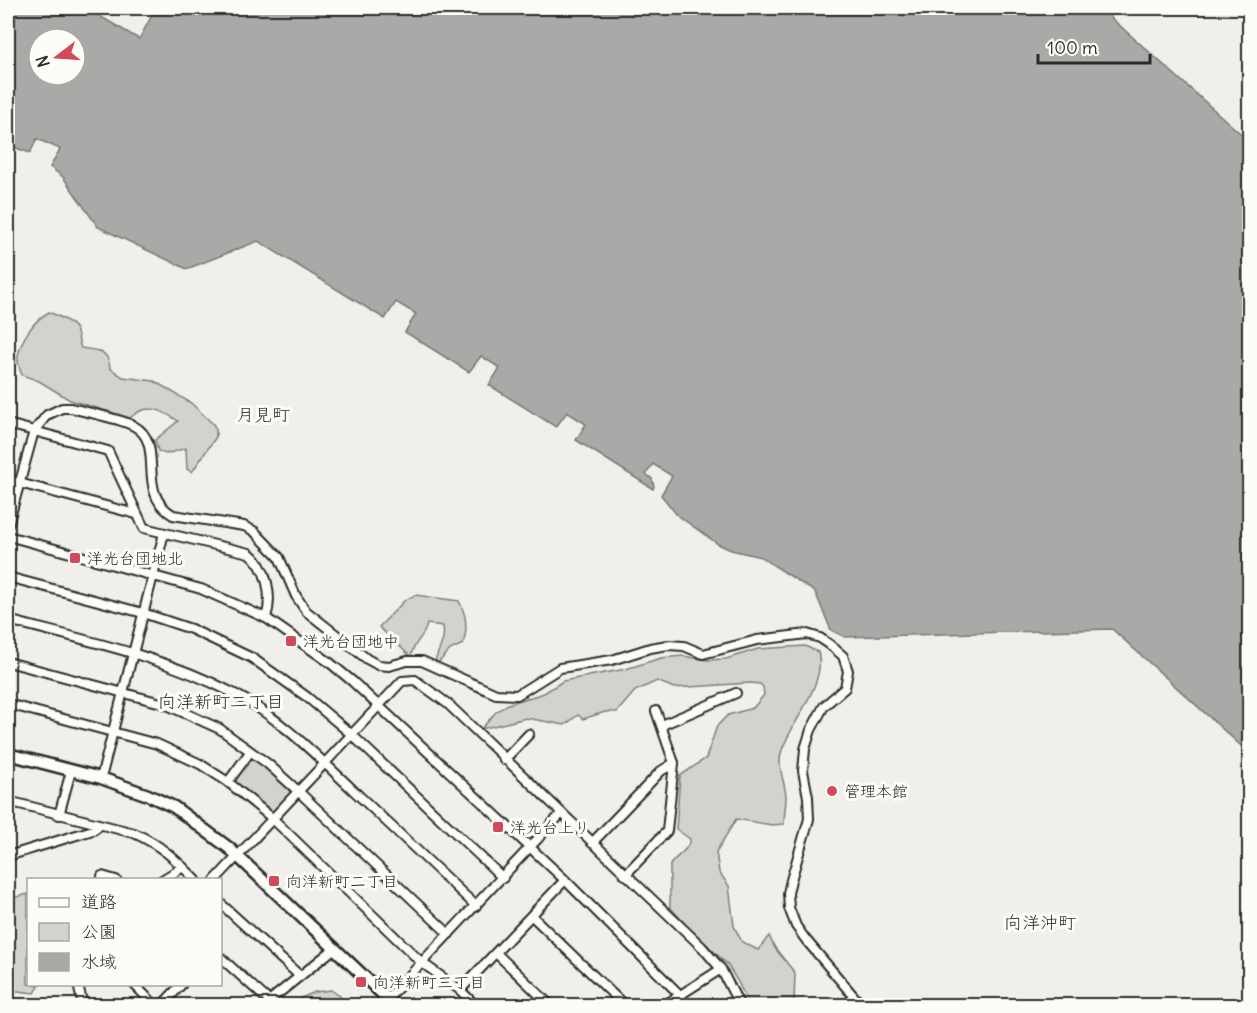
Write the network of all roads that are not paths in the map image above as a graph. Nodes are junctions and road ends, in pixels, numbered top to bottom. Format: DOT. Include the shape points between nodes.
graph roads {
  1 [pos="8,424"];
  2 [pos="34,431"];
  3 [pos="8,480"];
  4 [pos="18,483"];
  5 [pos="136,514"];
  6 [pos="8,525"];
  7 [pos="164,533"];
  8 [pos="8,536"];
  9 [pos="154,575"];
  10 [pos="8,578"];
  11 [pos="143,613"];
  12 [pos="266,618"];
  13 [pos="8,620"];
  14 [pos="134,653"];
  15 [pos="8,662"];
  16 [pos="124,692"];
  17 [pos="736,693"];
  18 [pos="8,704"];
  19 [pos="379,706"];
  20 [pos="656,711"];
  21 [pos="662,725"];
  22 [pos="113,731"];
  23 [pos="351,734"];
  24 [pos="529,734"];
  25 [pos="250,752"];
  26 [pos="8,754"];
  27 [pos="504,760"];
  28 [pos="324,762"];
  29 [pos="674,763"];
  30 [pos="70,771"];
  31 [pos="101,778"];
  32 [pos="228,782"];
  33 [pos="298,791"];
  34 [pos="8,801"];
  35 [pos="59,814"];
  36 [pos="561,814"];
  37 [pos="272,818"];
  38 [pos="100,825"];
  39 [pos="592,843"];
  40 [pos="8,848"];
  41 [pos="530,849"];
  42 [pos="11,855"];
  43 [pos="237,856"];
  44 [pos="183,867"];
  45 [pos="625,875"];
  46 [pos="102,876"];
  47 [pos="111,878"];
  48 [pos="164,878"];
  49 [pos="195,878"];
  50 [pos="216,878"];
  51 [pos="503,878"];
  52 [pos="565,880"];
  53 [pos="222,905"];
  54 [pos="476,906"];
  55 [pos="532,916"];
  56 [pos="449,934"];
  57 [pos="335,948"];
  58 [pos="496,953"];
  59 [pos="222,959"];
  60 [pos="421,962"];
  61 [pos="721,969"];
  62 [pos="300,976"];
  63 [pos="78,986"];
  64 [pos="136,986"];
  65 [pos="180,986"];
  66 [pos="460,990"];
  67 [pos="681,995"];
  68 [pos="388,1003"];
  69 [pos="83,1005"];
  70 [pos="155,1005"];
  71 [pos="161,1005"];
  72 [pos="476,1005"];
  73 [pos="551,1005"];
  74 [pos="625,1005"];
  75 [pos="663,1005"];
  76 [pos="686,1005"];
  77 [pos="740,1005"];
  78 [pos="862,1005"];
  1 -- 2 [label="street"];
  2 -- 4 [label="street"];
  2 -- 5 [label="street" via="108,451"];
  2 -- 78 [label="street" via="46,415 62,408 134,426 148,444 154,495 165,510 173,515 255,531 279,557 306,611 378,665 422,661 506,696 524,692 561,668 668,645 684,646 703,654 757,640 807,634 830,644 843,656 848,671 845,687 824,706 805,749 803,771 809,819 788,893 789,908 806,940"];
  3 -- 4 [label="street"];
  4 -- 5 [label="street"];
  4 -- 6 [label="street"];
  5 -- 7 [label="street" via="144,528"];
  7 -- 9 [label="street"];
  7 -- 12 [label="street" via="249,553 259,561 265,574"];
  8 -- 9 [label="street"];
  9 -- 11 [label="street"];
  9 -- 12 [label="street" via="201,589"];
  10 -- 11 [label="street"];
  11 -- 14 [label="street"];
  11 -- 23 [label="street" via="252,658 308,697"];
  12 -- 19 [label="street" via="329,662"];
  13 -- 14 [label="street"];
  14 -- 16 [label="street"];
  14 -- 28 [label="street" via="185,670 235,694 281,725"];
  15 -- 16 [label="street"];
  16 -- 22 [label="street"];
  16 -- 25 [label="street" via="165,704 220,729"];
  17 -- 21 [label="street"];
  18 -- 22 [label="street"];
  19 -- 23 [label="street"];
  19 -- 27 [label="street" via="402,681 415,680 448,704"];
  19 -- 41 [label="street"];
  20 -- 21 [label="street"];
  21 -- 29 [label="street"];
  22 -- 31 [label="street"];
  22 -- 32 [label="street" via="157,744"];
  23 -- 28 [label="street"];
  23 -- 51 [label="street"];
  24 -- 27 [label="street"];
  25 -- 32 [label="street"];
  25 -- 33 [label="street"];
  26 -- 30 [label="street"];
  27 -- 36 [label="street"];
  28 -- 33 [label="street"];
  28 -- 54 [label="street"];
  29 -- 39 [label="street" via="661,771"];
  29 -- 45 [label="street" via="667,831"];
  30 -- 31 [label="street"];
  30 -- 35 [label="street"];
  31 -- 43 [label="street" via="174,807"];
  32 -- 37 [label="street"];
  33 -- 37 [label="street"];
  33 -- 56 [label="street"];
  34 -- 35 [label="street"];
  35 -- 38 [label="street"];
  36 -- 39 [label="street"];
  36 -- 41 [label="street"];
  37 -- 43 [label="street"];
  37 -- 60 [label="street"];
  38 -- 42 [label="street"];
  38 -- 44 [label="street" via="148,839"];
  39 -- 45 [label="street"];
  40 -- 42 [label="street"];
  41 -- 51 [label="street"];
  41 -- 52 [label="street"];
  43 -- 50 [label="street"];
  43 -- 57 [label="street"];
  44 -- 48 [label="street"];
  44 -- 49 [label="street"];
  45 -- 61 [label="street"];
  46 -- 47 [label="street"];
  51 -- 54 [label="street"];
  52 -- 55 [label="street"];
  52 -- 67 [label="street"];
  53 -- 62 [label="street"];
  54 -- 56 [label="street"];
  55 -- 58 [label="street"];
  55 -- 74 [label="street"];
  56 -- 60 [label="street"];
  57 -- 62 [label="street"];
  57 -- 68 [label="street"];
  58 -- 66 [label="street"];
  58 -- 73 [label="street"];
  59 -- 62 [label="street" via="269,1001"];
  60 -- 66 [label="street"];
  60 -- 68 [label="street"];
  61 -- 67 [label="street"];
  61 -- 77 [label="street"];
  63 -- 69 [label="street"];
  64 -- 70 [label="street"];
  65 -- 71 [label="street"];
  66 -- 72 [label="street"];
  67 -- 75 [label="street"];
  67 -- 76 [label="street"];
}
